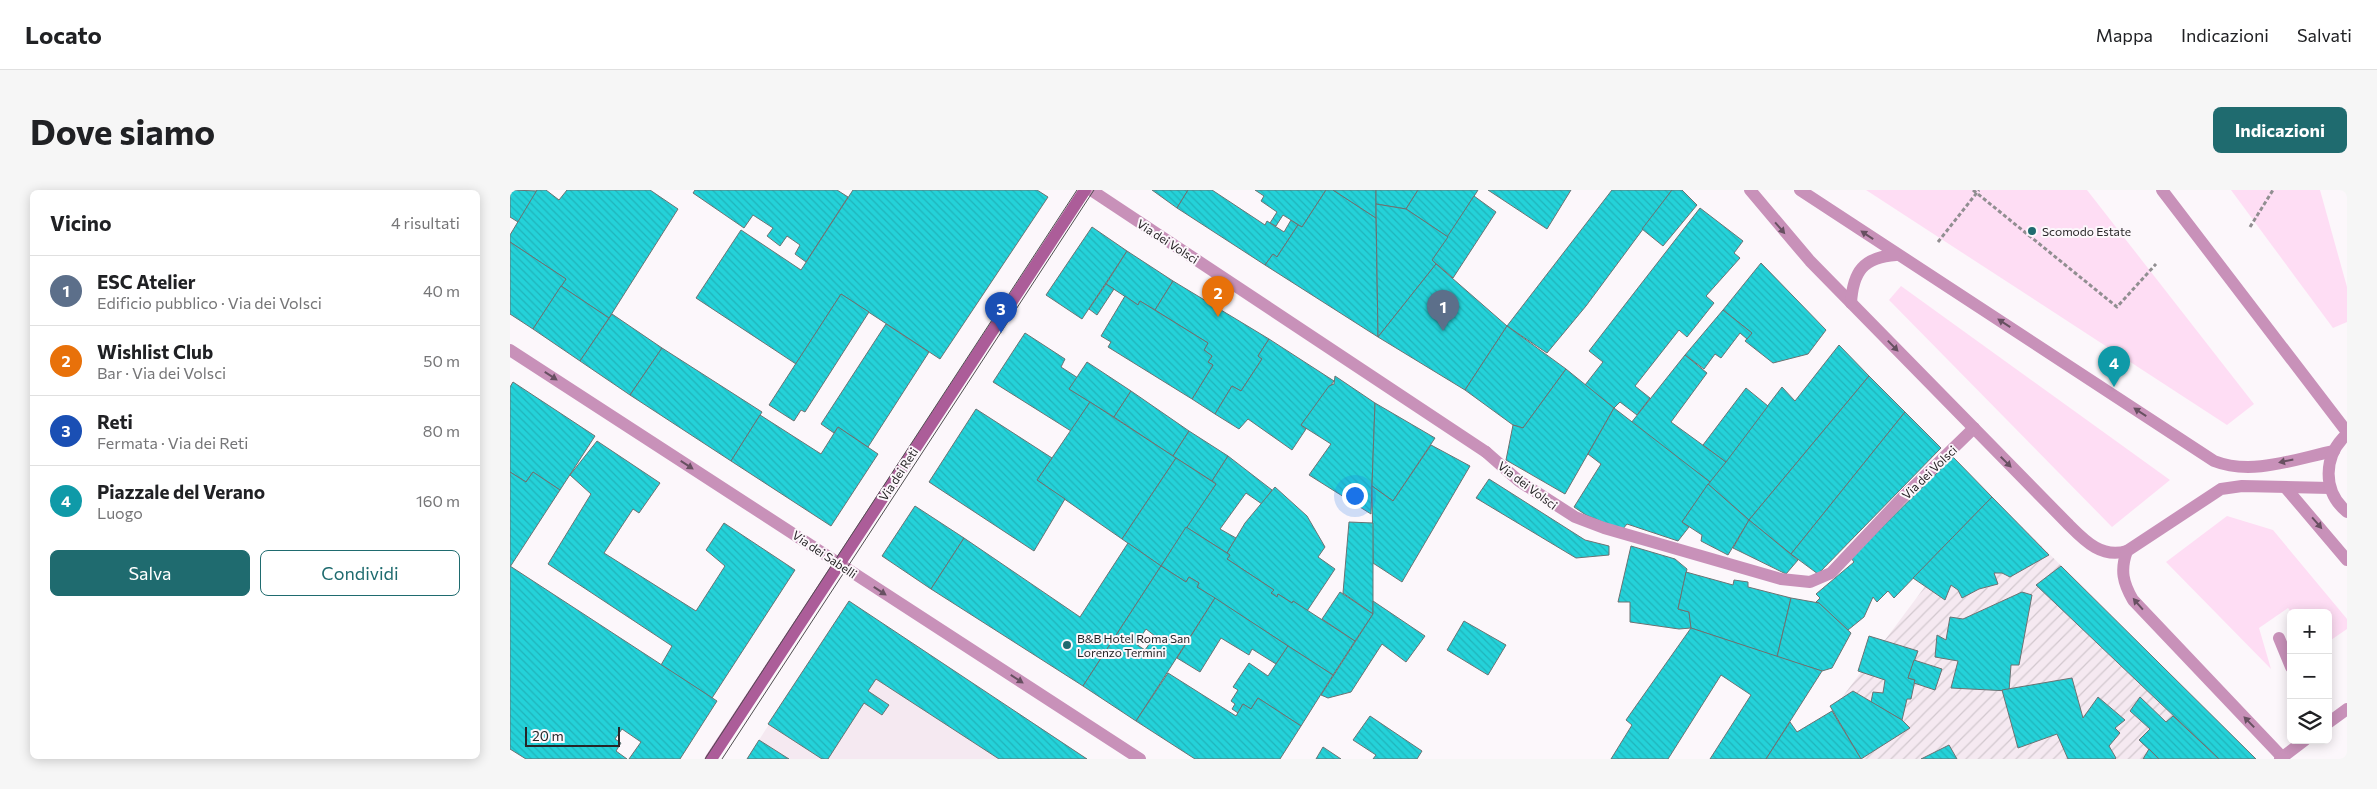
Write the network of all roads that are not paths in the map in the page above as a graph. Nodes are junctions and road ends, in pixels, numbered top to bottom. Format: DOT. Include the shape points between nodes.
graph roads {
  1 [pos="1084,190"];
  2 [pos="1091,190"];
  3 [pos="1750,190"];
  4 [pos="1800,190"];
  5 [pos="2162,190"];
  6 [pos="1896,255"];
  7 [pos="1851,303"];
  8 [pos="510,350"];
  9 [pos="1974,428"];
  10 [pos="2347,433"];
  11 [pos="2334,451"];
  12 [pos="2285,488"];
  13 [pos="2330,488"];
  14 [pos="2347,512"];
  15 [pos="2128,551"];
  16 [pos="2347,560"];
  17 [pos="840,564"];
  18 [pos="2279,638"];
  19 [pos="2287,657"];
  20 [pos="2347,708"];
  21 [pos="2332,720"];
  22 [pos="2300,744"];
  23 [pos="2282,758"];
  24 [pos="712,759"];
  25 [pos="1140,759"];
  1 -- 17 [label="street, Via dei Reti"];
  2 -- 9 [label="street, Via dei Volsci" via="1486,452 1550,503 1590,523 1781,579 1810,582 1831,573"];
  3 -- 7 [label="street, one-way" via="1790,239"];
  6 -- 4 [label="street, one-way"];
  5 -- 10 [label="street"];
  6 -- 7 [label="street" via="1875,259 1858,271"];
  11 -- 6 [label="street, one-way" via="2255,467 2230,466 2214,461"];
  7 -- 9 [label="street, one-way"];
  8 -- 17 [label="street, Via dei Sabelli, one-way"];
  9 -- 15 [label="street, one-way" via="2084,540 2110,553"];
  10 -- 11 [label="street"];
  11 -- 13 [label="street" via="2328,469"];
  12 -- 13 [label="street"];
  12 -- 15 [label="street" via="2242,486 2222,489"];
  12 -- 16 [label="street, one-way"];
  13 -- 14 [label="street"];
  23 -- 15 [label="street, one-way" via="2134,600 2122,571"];
  17 -- 24 [label="street, Via dei Reti"];
  17 -- 25 [label="street, Via dei Sabelli, one-way"];
  18 -- 19 [label="street"];
  20 -- 21 [label="street"];
  22 -- 23 [label="street"];
}
